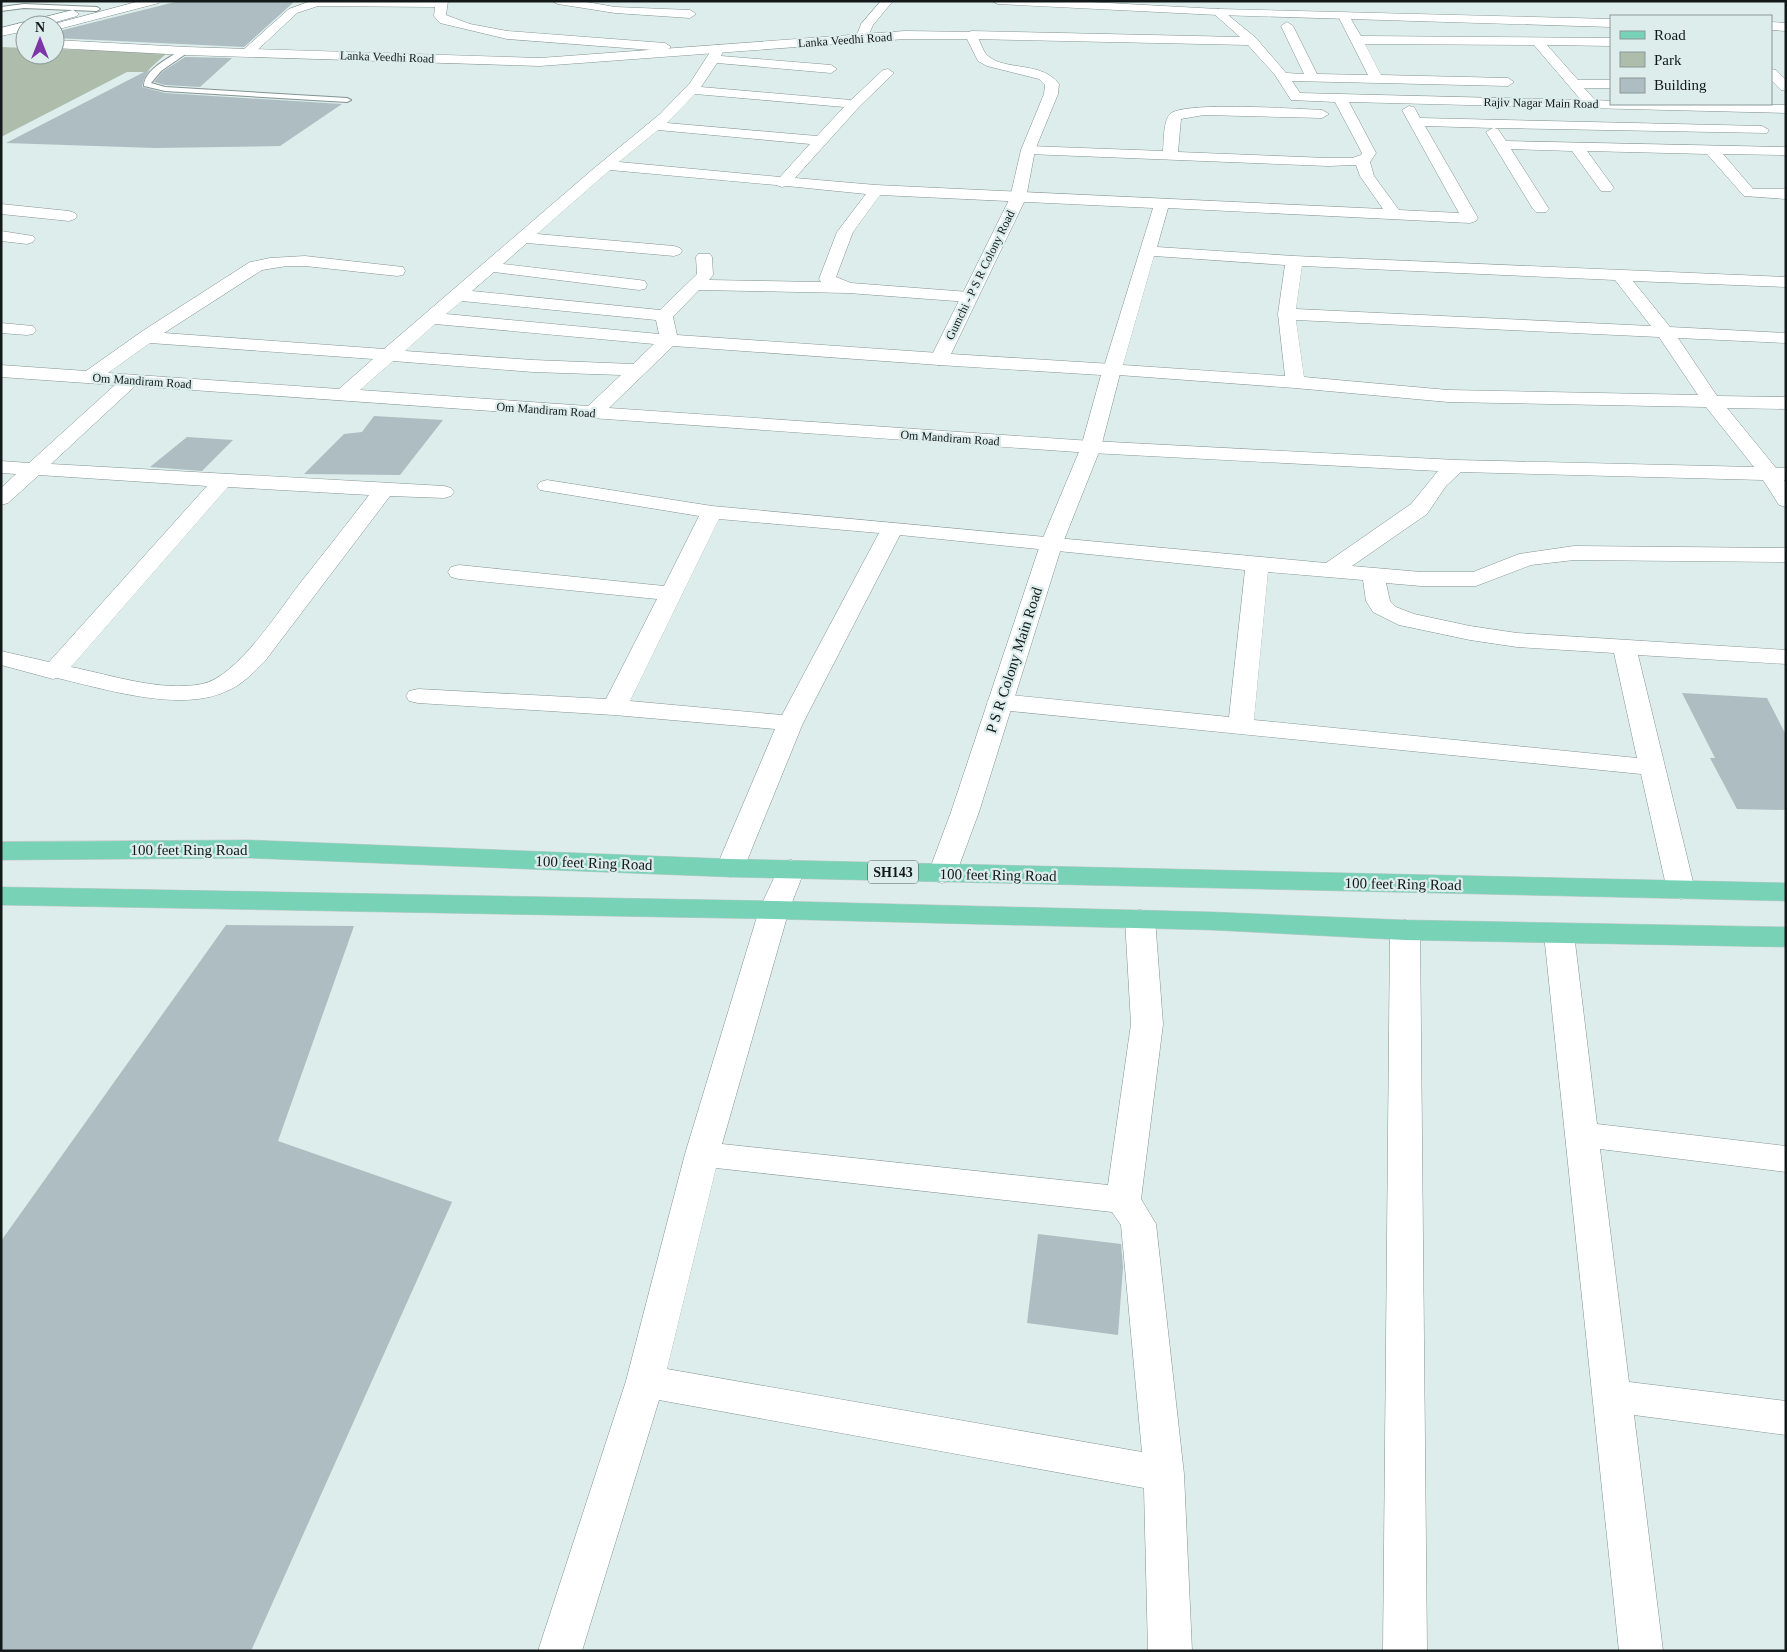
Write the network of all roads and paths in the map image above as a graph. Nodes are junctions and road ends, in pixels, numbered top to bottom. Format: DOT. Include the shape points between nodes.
graph roads {
  1 [pos="126,1"];
  2 [pos="155,1"];
  3 [pos="558,1"];
  4 [pos="887,1"];
  5 [pos="998,1"];
  6 [pos="315,2"];
  7 [pos="442,3"];
  8 [pos="97,8"];
  9 [pos="1,9"];
  10 [pos="1218,12"];
  11 [pos="65,16"];
  12 [pos="1344,16"];
  13 [pos="1610,23"];
  14 [pos="65,24"];
  15 [pos="1287,26"];
  16 [pos="1772,26"];
  17 [pos="1786,27"];
  18 [pos="15,28"];
  19 [pos="974,30"];
  20 [pos="1,32"];
  21 [pos="519,36"];
  22 [pos="862,38"];
  23 [pos="15,39"];
  24 [pos="1,40"];
  25 [pos="1357,40"];
  26 [pos="1416,40"];
  27 [pos="1252,41"];
  28 [pos="1476,41"];
  29 [pos="1537,41"];
  30 [pos="1610,42"];
  31 [pos="65,45"];
  32 [pos="664,50"];
  33 [pos="186,51"];
  34 [pos="247,52"];
  35 [pos="716,54"];
  36 [pos="1487,54"];
  37 [pos="1550,56"];
  38 [pos="1568,57"];
  39 [pos="493,60"];
  40 [pos="1497,68"];
  41 [pos="831,69"];
  42 [pos="888,73"];
  43 [pos="1772,74"];
  44 [pos="1284,77"];
  45 [pos="1313,78"];
  46 [pos="1378,79"];
  47 [pos="1443,81"];
  48 [pos="1508,82"];
  49 [pos="1574,84"];
  50 [pos="1610,84"];
  51 [pos="1772,88"];
  52 [pos="1786,88"];
  53 [pos="693,90"];
  54 [pos="1340,98"];
  55 [pos="347,100"];
  56 [pos="1404,100"];
  57 [pos="1523,103"];
  58 [pos="854,104"];
  59 [pos="1592,104"];
  60 [pos="1610,104"];
  61 [pos="1629,105"];
  62 [pos="1740,108"];
  63 [pos="1786,109"];
  64 [pos="1348,114"];
  65 [pos="1416,122"];
  66 [pos="1488,124"];
  67 [pos="656,126"];
  68 [pos="1762,130"];
  69 [pos="821,141"];
  70 [pos="1501,145"];
  71 [pos="1576,146"];
  72 [pos="1711,149"];
  73 [pos="1028,150"];
  74 [pos="1784,152"];
  75 [pos="1170,155"];
  76 [pos="1362,160"];
  77 [pos="606,165"];
  78 [pos="782,183"];
  79 [pos="1606,188"];
  80 [pos="876,190"];
  81 [pos="1786,194"];
  82 [pos="1018,198"];
  83 [pos="1162,204"];
  84 [pos="1,209"];
  85 [pos="1541,209"];
  86 [pos="1394,214"];
  87 [pos="70,216"];
  88 [pos="1,236"];
  89 [pos="523,238"];
  90 [pos="27,239"];
  91 [pos="674,251"];
  92 [pos="1148,251"];
  93 [pos="704,257"];
  94 [pos="1294,261"];
  95 [pos="490,267"];
  96 [pos="397,271"];
  97 [pos="1620,276"];
  98 [pos="1786,282"];
  99 [pos="639,285"];
  100 [pos="695,285"];
  101 [pos="850,288"];
  102 [pos="458,295"];
  103 [pos="969,297"];
  104 [pos="1287,314"];
  105 [pos="664,316"];
  106 [pos="432,318"];
  107 [pos="1,328"];
  108 [pos="27,330"];
  109 [pos="1665,333"];
  110 [pos="146,337"];
  111 [pos="1786,338"];
  112 [pos="669,340"];
  113 [pos="391,354"];
  114 [pos="939,359"];
  115 [pos="637,370"];
  116 [pos="1112,370"];
  117 [pos="1,371"];
  118 [pos="90,378"];
  119 [pos="130,380"];
  120 [pos="1295,382"];
  121 [pos="343,395"];
  122 [pos="1712,402"];
  123 [pos="1786,403"];
  124 [pos="592,413"];
  125 [pos="1091,447"];
  126 [pos="1456,466"];
  127 [pos="1,467"];
  128 [pos="34,468"];
  129 [pos="1778,474"];
  130 [pos="223,480"];
  131 [pos="547,486"];
  132 [pos="385,489"];
  133 [pos="444,492"];
  134 [pos="1,499"];
  135 [pos="1786,501"];
  136 [pos="712,512"];
  137 [pos="893,528"];
  138 [pos="1051,545"];
  139 [pos="1786,556"];
  140 [pos="1257,564"];
  141 [pos="1330,570"];
  142 [pos="459,572"];
  143 [pos="1373,574"];
  144 [pos="669,593"];
  145 [pos="1624,646"];
  146 [pos="1786,657"];
  147 [pos="6,664"];
  148 [pos="54,672"];
  149 [pos="418,696"];
  150 [pos="1000,702"];
  151 [pos="614,707"];
  152 [pos="790,723"];
  153 [pos="1241,726"];
  154 [pos="1652,768"];
  155 [pos="1,851"];
  156 [pos="730,868"];
  157 [pos="791,870"];
  158 [pos="942,874"];
  159 [pos="1681,890"];
  160 [pos="1786,892"];
  161 [pos="1,896"];
  162 [pos="774,910"];
  163 [pos="1140,919"];
  164 [pos="1405,930"];
  165 [pos="1559,934"];
  166 [pos="1786,937"];
  167 [pos="1582,1134"];
  168 [pos="702,1154"];
  169 [pos="1786,1159"];
  170 [pos="1123,1200"];
  171 [pos="645,1381"];
  172 [pos="1612,1396"];
  173 [pos="1786,1418"];
  174 [pos="1164,1474"];
  175 [pos="560,1651"];
  176 [pos="1170,1651"];
  177 [pos="1405,1651"];
  178 [pos="1642,1651"];
  1 -- 8 [label="street"];
  2 -- 14 [label="street"];
  3 -- 32 [label="street" via="615,10 693,11"];
  4 -- 22 [label="street" via="867,24"];
  5 -- 10 [label="street"];
  6 -- 7 [label="street"];
  6 -- 34 [label="street" via="293,11"];
  7 -- 21 [label="street" via="440,16 448,22"];
  8 -- 9 [label="lane" via="24,6"];
  8 -- 11 [label="street"];
  10 -- 12 [label="street"];
  10 -- 27 [label="street"];
  12 -- 13 [label="street"];
  12 -- 25 [label="street"];
  15 -- 45 [label="street"];
  16 -- 17 [label="street"];
  18 -- 20 [label="street"];
  19 -- 22 [label="street, Lanka Veedhi Road"];
  19 -- 27 [label="street, Lanka Veedhi Road"];
  19 -- 73 [label="street, Gumchi - P S R Colony Road" via="982,58 1044,76 1052,84"];
  21 -- 32 [label="street"];
  21 -- 39 [label="street"];
  22 -- 35 [label="street, Lanka Veedhi Road"];
  23 -- 24 [label="street"];
  25 -- 26 [label="street"];
  25 -- 46 [label="street"];
  26 -- 28 [label="street"];
  26 -- 47 [label="street"];
  27 -- 44 [label="street"];
  28 -- 29 [label="street"];
  28 -- 36 [label="street"];
  29 -- 30 [label="street"];
  29 -- 37 [label="street"];
  31 -- 33 [label="street, Lanka Veedhi Road"];
  32 -- 35 [label="street, Lanka Veedhi Road"];
  32 -- 39 [label="street, Lanka Veedhi Road" via="540,62"];
  33 -- 34 [label="street, Lanka Veedhi Road"];
  33 -- 55 [label="lane" via="160,68 147,84 165,89"];
  34 -- 39 [label="street, Lanka Veedhi Road"];
  35 -- 41 [label="street"];
  35 -- 53 [label="street"];
  37 -- 38 [label="street"];
  37 -- 49 [label="street"];
  40 -- 48 [label="street"];
  42 -- 58 [label="street"];
  43 -- 52 [label="street"];
  44 -- 45 [label="street"];
  44 -- 54 [label="street, Rajiv Nagar Main Road" via="1296,97"];
  45 -- 46 [label="street"];
  46 -- 47 [label="street"];
  47 -- 48 [label="street"];
  48 -- 57 [label="street"];
  49 -- 50 [label="street"];
  49 -- 59 [label="street"];
  51 -- 52 [label="street"];
  53 -- 58 [label="street"];
  53 -- 67 [label="street"];
  54 -- 56 [label="street, Rajiv Nagar Main Road"];
  54 -- 64 [label="street"];
  56 -- 57 [label="street, Rajiv Nagar Main Road"];
  56 -- 65 [label="street"];
  57 -- 59 [label="street, Rajiv Nagar Main Road"];
  58 -- 69 [label="street"];
  59 -- 60 [label="street, Rajiv Nagar Main Road"];
  61 -- 62 [label="street, Rajiv Nagar Main Road"];
  62 -- 63 [label="street, Rajiv Nagar Main Road"];
  62 -- 68 [label="street"];
  64 -- 75 [label="street" via="1182,113 1174,119"];
  64 -- 76 [label="street" via="1369,153"];
  65 -- 66 [label="street"];
  65 -- 86 [label="street" via="1470,218"];
  66 -- 68 [label="street"];
  66 -- 70 [label="street"];
  67 -- 69 [label="street"];
  67 -- 77 [label="street"];
  68 -- 74 [label="street"];
  69 -- 78 [label="street"];
  70 -- 71 [label="street"];
  70 -- 85 [label="street"];
  71 -- 72 [label="street"];
  71 -- 79 [label="street"];
  72 -- 74 [label="street"];
  72 -- 81 [label="street" via="1749,194"];
  73 -- 75 [label="street"];
  73 -- 82 [label="street, Gumchi - P S R Colony Road"];
  75 -- 76 [label="street" via="1328,162"];
  76 -- 86 [label="street" via="1367,176"];
  77 -- 78 [label="street"];
  77 -- 89 [label="street"];
  78 -- 80 [label="street"];
  80 -- 82 [label="street"];
  80 -- 101 [label="street" via="845,232 827,275 830,282"];
  82 -- 83 [label="street"];
  82 -- 103 [label="street, Gumchi - P S R Colony Road"];
  83 -- 86 [label="street"];
  83 -- 92 [label="street"];
  84 -- 87 [label="street"];
  88 -- 90 [label="street"];
  89 -- 91 [label="street"];
  89 -- 95 [label="street"];
  92 -- 94 [label="street"];
  92 -- 116 [label="street"];
  93 -- 100 [label="street" via="706,275"];
  94 -- 97 [label="street"];
  94 -- 104 [label="street"];
  95 -- 99 [label="street"];
  95 -- 102 [label="street"];
  96 -- 110 [label="street" via="295,261 264,263"];
  97 -- 98 [label="street"];
  97 -- 109 [label="street"];
  100 -- 101 [label="street"];
  100 -- 105 [label="street"];
  101 -- 103 [label="street"];
  102 -- 105 [label="street"];
  102 -- 106 [label="street"];
  103 -- 114 [label="street, Gumchi - P S R Colony Road"];
  104 -- 109 [label="street"];
  104 -- 120 [label="street"];
  105 -- 112 [label="street"];
  106 -- 112 [label="street"];
  106 -- 113 [label="street"];
  107 -- 108 [label="street"];
  109 -- 111 [label="street"];
  109 -- 122 [label="street"];
  110 -- 113 [label="street"];
  110 -- 118 [label="street"];
  112 -- 114 [label="street"];
  112 -- 115 [label="street"];
  113 -- 115 [label="street" via="533,366"];
  113 -- 121 [label="street"];
  114 -- 116 [label="street, Gumchi - P S R Colony Road"];
  115 -- 124 [label="street"];
  116 -- 120 [label="street, Gumchi - P S R Colony Road"];
  116 -- 125 [label="street"];
  117 -- 118 [label="street, Om Mandiram Road"];
  118 -- 119 [label="street, Om Mandiram Road"];
  119 -- 121 [label="street, Om Mandiram Road"];
  119 -- 128 [label="street"];
  120 -- 122 [label="street, Gumchi - P S R Colony Road" via="1448,396"];
  121 -- 124 [label="street, Om Mandiram Road"];
  122 -- 123 [label="street, Gumchi - P S R Colony Road"];
  122 -- 129 [label="street"];
  124 -- 125 [label="street, Om Mandiram Road"];
  125 -- 126 [label="street, Om Mandiram Road"];
  125 -- 138 [label="street, P S R Colony Main Road"];
  126 -- 129 [label="street, Om Mandiram Road"];
  126 -- 141 [label="street" via="1419,509"];
  127 -- 128 [label="street"];
  128 -- 130 [label="street"];
  128 -- 134 [label="street"];
  129 -- 135 [label="street"];
  130 -- 132 [label="street"];
  130 -- 148 [label="street"];
  131 -- 136 [label="street"];
  132 -- 133 [label="street"];
  132 -- 148 [label="street" via="256,656 237,675 215,688 166,693"];
  136 -- 137 [label="street"];
  136 -- 144 [label="street"];
  137 -- 138 [label="street"];
  137 -- 152 [label="street"];
  138 -- 140 [label="street"];
  138 -- 150 [label="street, P S R Colony Main Road"];
  139 -- 143 [label="street" via="1574,553 1527,559 1476,579 1421,579"];
  140 -- 141 [label="street"];
  140 -- 153 [label="street"];
  141 -- 143 [label="street"];
  142 -- 144 [label="street"];
  143 -- 145 [label="street" via="1381,606 1407,620 1517,640"];
  144 -- 151 [label="street"];
  145 -- 146 [label="street"];
  145 -- 154 [label="street"];
  147 -- 148 [label="street"];
  149 -- 151 [label="street"];
  150 -- 153 [label="street"];
  150 -- 158 [label="street, P S R Colony Main Road"];
  151 -- 152 [label="street"];
  152 -- 156 [label="street"];
  153 -- 154 [label="street"];
  154 -- 159 [label="street"];
  155 -- 156 [label="main road, 100 feet Ring Road / SH143" via="249,849"];
  156 -- 157 [label="main road, 100 feet Ring Road / SH143"];
  157 -- 158 [label="main road, 100 feet Ring Road / SH143"];
  157 -- 162 [label="street"];
  158 -- 159 [label="main road, 100 feet Ring Road / SH143"];
  159 -- 160 [label="main road, 100 feet Ring Road / SH143"];
  161 -- 162 [label="main road"];
  162 -- 163 [label="main road"];
  162 -- 168 [label="street"];
  163 -- 164 [label="main road"];
  163 -- 170 [label="street" via="1147,1024"];
  164 -- 165 [label="main road"];
  164 -- 177 [label="street"];
  165 -- 166 [label="main road"];
  165 -- 167 [label="street"];
  167 -- 169 [label="street"];
  167 -- 172 [label="street"];
  168 -- 170 [label="street"];
  168 -- 171 [label="street"];
  170 -- 174 [label="street" via="1138,1224"];
  171 -- 174 [label="street"];
  171 -- 175 [label="street"];
  172 -- 173 [label="street"];
  172 -- 178 [label="street"];
  174 -- 176 [label="street"];
}
